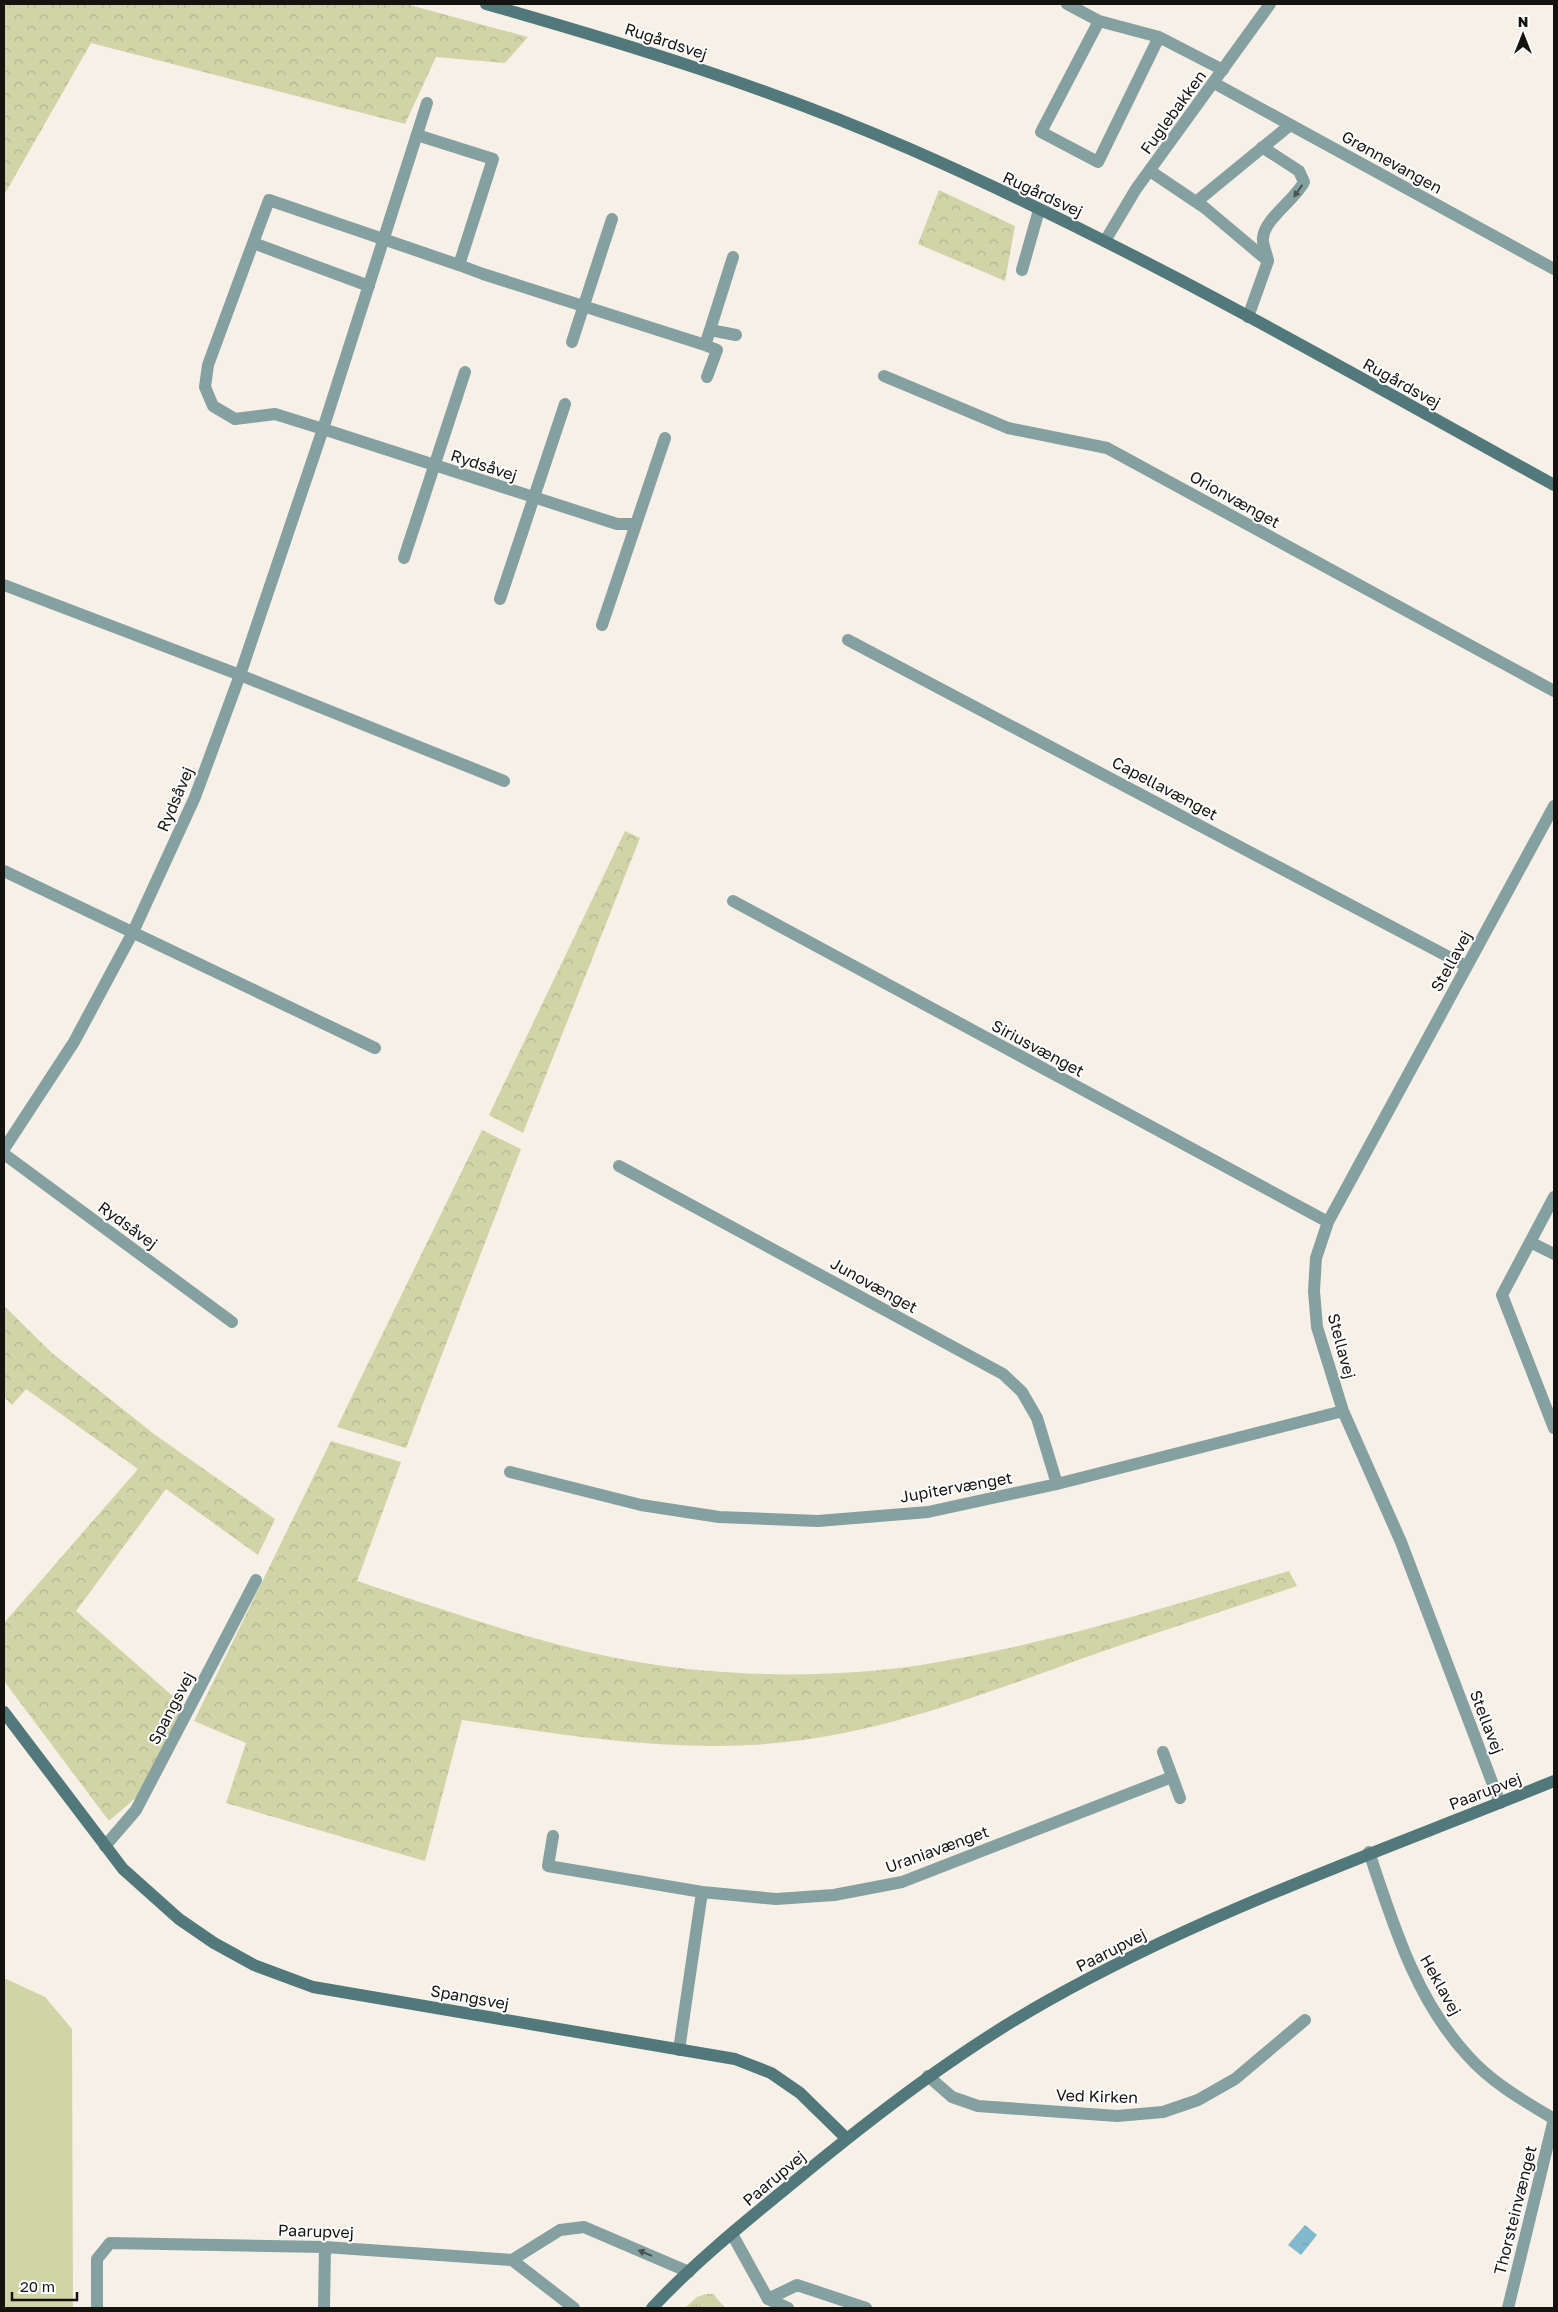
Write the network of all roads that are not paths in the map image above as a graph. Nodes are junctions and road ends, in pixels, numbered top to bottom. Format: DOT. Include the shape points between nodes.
graph roads {
  1 [pos="486,4"];
  2 [pos="1067,4"];
  3 [pos="1270,4"];
  4 [pos="1099,21"];
  5 [pos="1160,37"];
  6 [pos="1223,70"];
  7 [pos="1214,83"];
  8 [pos="427,103"];
  9 [pos="1290,125"];
  10 [pos="417,135"];
  11 [pos="1262,147"];
  12 [pos="1150,171"];
  13 [pos="1196,202"];
  14 [pos="1039,210"];
  15 [pos="612,218"];
  16 [pos="384,240"];
  17 [pos="1105,241"];
  18 [pos="253,243"];
  19 [pos="733,257"];
  20 [pos="1268,261"];
  21 [pos="459,265"];
  22 [pos="1554,269"];
  23 [pos="1022,270"];
  24 [pos="369,286"];
  25 [pos="584,307"];
  26 [pos="1248,317"];
  27 [pos="710,330"];
  28 [pos="736,335"];
  29 [pos="572,342"];
  30 [pos="705,345"];
  31 [pos="465,372"];
  32 [pos="884,376"];
  33 [pos="707,377"];
  34 [pos="565,404"];
  35 [pos="323,429"];
  36 [pos="665,438"];
  37 [pos="433,466"];
  38 [pos="1554,485"];
  39 [pos="535,498"];
  40 [pos="636,524"];
  41 [pos="404,558"];
  42 [pos="4,585"];
  43 [pos="500,600"];
  44 [pos="602,625"];
  45 [pos="848,640"];
  46 [pos="240,675"];
  47 [pos="1554,691"];
  48 [pos="504,781"];
  49 [pos="1554,806"];
  50 [pos="4,871"];
  51 [pos="733,901"];
  52 [pos="133,932"];
  53 [pos="1466,966"];
  54 [pos="375,1048"];
  55 [pos="4,1149"];
  56 [pos="4,1154"];
  57 [pos="619,1166"];
  58 [pos="1554,1197"];
  59 [pos="1328,1222"];
  60 [pos="1530,1242"];
  61 [pos="1554,1254"];
  62 [pos="232,1322"];
  63 [pos="1343,1411"];
  64 [pos="1554,1428"];
  65 [pos="510,1472"];
  66 [pos="1056,1484"];
  67 [pos="256,1580"];
  68 [pos="4,1712"];
  69 [pos="1163,1752"];
  70 [pos="1172,1777"];
  71 [pos="1554,1781"];
  72 [pos="1180,1798"];
  73 [pos="1500,1803"];
  74 [pos="553,1836"];
  75 [pos="106,1846"];
  76 [pos="1369,1852"];
  77 [pos="702,1892"];
  78 [pos="1305,2020"];
  79 [pos="679,2050"];
  80 [pos="928,2076"];
  81 [pos="1554,2119"];
  82 [pos="847,2139"];
  83 [pos="732,2234"];
  84 [pos="325,2247"];
  85 [pos="512,2260"];
  86 [pos="690,2272"];
  87 [pos="768,2299"];
  88 [pos="97,2308"];
  89 [pos="324,2308"];
  90 [pos="574,2308"];
  91 [pos="652,2308"];
  92 [pos="788,2308"];
  93 [pos="866,2308"];
  94 [pos="1508,2308"];
  1 -- 14 [label="street, Rugårdsvej" via="751,86 910,149"];
  2 -- 4 [label="street"];
  3 -- 6 [label="street, Fuglebakken"];
  4 -- 5 [label="street"];
  4 -- 5 [label="street" via="1041,132 1098,162"];
  5 -- 6 [label="street"];
  6 -- 7 [label="street, Fuglebakken"];
  7 -- 9 [label="street, Grønnevangen"];
  7 -- 12 [label="street, Fuglebakken"];
  8 -- 10 [label="street, Rydsåvej"];
  9 -- 11 [label="street"];
  9 -- 22 [label="street, Grønnevangen"];
  10 -- 16 [label="street, Rydsåvej"];
  10 -- 21 [label="street" via="493,159"];
  11 -- 13 [label="street"];
  11 -- 20 [label="street, one-way" via="1299,171 1304,182 1266,230 1263,238"];
  12 -- 13 [label="street"];
  12 -- 17 [label="street, Fuglebakken"];
  13 -- 20 [label="street"];
  14 -- 17 [label="street, Rugårdsvej"];
  14 -- 23 [label="street"];
  15 -- 25 [label="street"];
  16 -- 18 [label="street" via="269,200"];
  16 -- 21 [label="street"];
  16 -- 24 [label="street, Rydsåvej"];
  17 -- 26 [label="street, Rugårdsvej"];
  18 -- 24 [label="street"];
  18 -- 35 [label="street, Rydsåvej" via="208,365 206,388 213,406 235,419 274,414"];
  19 -- 27 [label="street"];
  20 -- 26 [label="street"];
  21 -- 25 [label="street"];
  24 -- 35 [label="street, Rydsåvej"];
  25 -- 29 [label="street"];
  25 -- 30 [label="street"];
  26 -- 38 [label="street, Rugårdsvej"];
  27 -- 28 [label="street"];
  27 -- 30 [label="street"];
  30 -- 33 [label="street" via="717,350"];
  31 -- 37 [label="street"];
  32 -- 47 [label="street, Orionvænget" via="1008,428 1108,448"];
  34 -- 39 [label="street"];
  35 -- 37 [label="street, Rydsåvej"];
  35 -- 46 [label="street, Rydsåvej"];
  36 -- 40 [label="street"];
  37 -- 39 [label="street, Rydsåvej"];
  37 -- 41 [label="street"];
  39 -- 40 [label="street, Rydsåvej" via="617,524"];
  39 -- 43 [label="street"];
  40 -- 44 [label="street"];
  42 -- 46 [label="street"];
  45 -- 53 [label="street, Capellavænget"];
  46 -- 48 [label="street"];
  46 -- 52 [label="street, Rydsåvej" via="195,797"];
  49 -- 53 [label="street, Stellavej"];
  50 -- 52 [label="street"];
  51 -- 59 [label="street, Siriusvænget"];
  52 -- 54 [label="street"];
  52 -- 55 [label="street, Rydsåvej" via="74,1042"];
  53 -- 59 [label="street, Stellavej"];
  56 -- 62 [label="street, Rydsåvej"];
  57 -- 66 [label="street, Junovænget" via="1002,1374 1022,1392 1037,1418"];
  58 -- 60 [label="street"];
  59 -- 63 [label="street, Stellavej" via="1316,1258 1314,1290 1317,1327"];
  60 -- 61 [label="street"];
  60 -- 64 [label="street" via="1502,1295"];
  63 -- 66 [label="street, Jupitervænget"];
  63 -- 73 [label="street, Stellavej" via="1401,1542"];
  65 -- 66 [label="street, Jupitervænget" via="641,1505 719,1517 818,1520 928,1512"];
  67 -- 75 [label="street, Spangsvej" via="136,1810"];
  68 -- 75 [label="street, Spangsvej"];
  69 -- 70 [label="street"];
  70 -- 72 [label="street"];
  70 -- 77 [label="street, Uraniavænget" via="902,1882 834,1895 776,1899"];
  71 -- 73 [label="street, Paarupvej"];
  73 -- 76 [label="street, Paarupvej"];
  74 -- 77 [label="street, Uraniavænget" via="548,1866"];
  75 -- 79 [label="street, Spangsvej" via="128,1874 179,1919 254,1965 312,1987"];
  76 -- 80 [label="street, Paarupvej" via="1151,1947 1048,2000"];
  76 -- 81 [label="street, Heklavej" via="1398,1938 1436,2014 1468,2057 1504,2089"];
  77 -- 79 [label="street"];
  78 -- 80 [label="street, Ved Kirken" via="1235,2079 1198,2100 1163,2112 1116,2116 978,2106 952,2097"];
  79 -- 82 [label="street, Spangsvej" via="735,2059 771,2073 800,2093"];
  80 -- 82 [label="street, Paarupvej"];
  81 -- 94 [label="street, Thorsteinvænget"];
  82 -- 83 [label="street, Paarupvej"];
  83 -- 86 [label="street, Paarupvej"];
  83 -- 87 [label="street"];
  84 -- 85 [label="street, Paarupvej"];
  84 -- 88 [label="street, Paarupvej" via="110,2243 97,2259"];
  84 -- 89 [label="street"];
  86 -- 85 [label="street, one-way" via="584,2227 560,2230"];
  85 -- 90 [label="street"];
  86 -- 91 [label="street, Paarupvej"];
  87 -- 92 [label="street"];
  87 -- 93 [label="street" via="797,2285"];
}
